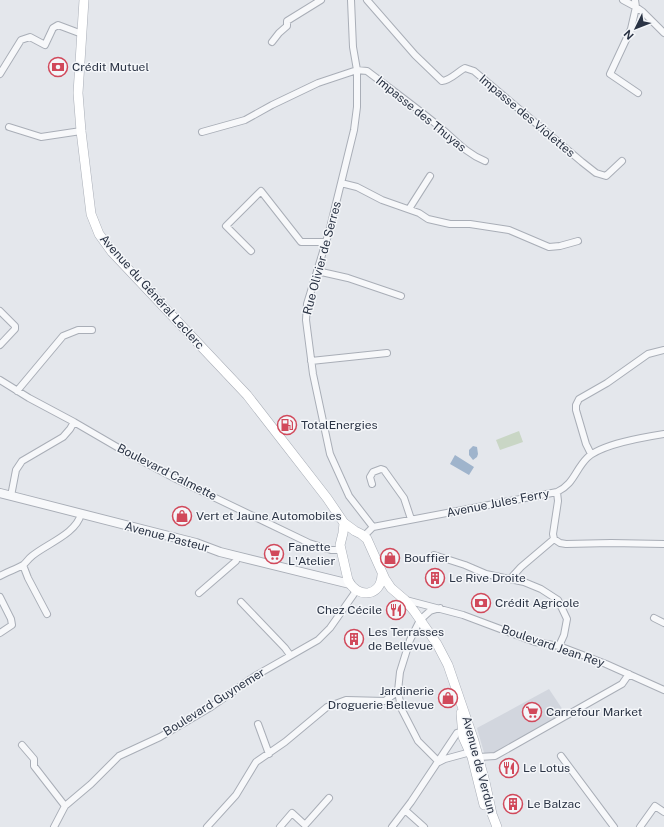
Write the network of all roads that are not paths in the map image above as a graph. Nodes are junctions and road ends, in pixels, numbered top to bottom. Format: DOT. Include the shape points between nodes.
graph roads {
  1 [pos="84,0"];
  2 [pos="320,0"];
  3 [pos="351,0"];
  4 [pos="367,0"];
  5 [pos="623,0"];
  6 [pos="635,0"];
  7 [pos="636,7"];
  8 [pos="664,33"];
  9 [pos="82,34"];
  10 [pos="272,42"];
  11 [pos="356,70"];
  12 [pos="0,74"];
  13 [pos="638,93"];
  14 [pos="9,127"];
  15 [pos="81,131"];
  16 [pos="202,132"];
  17 [pos="485,161"];
  18 [pos="622,162"];
  19 [pos="430,176"];
  20 [pos="341,183"];
  21 [pos="410,209"];
  22 [pos="578,241"];
  23 [pos="326,242"];
  24 [pos="251,251"];
  25 [pos="317,271"];
  26 [pos="401,296"];
  27 [pos="0,311"];
  28 [pos="92,330"];
  29 [pos="0,345"];
  30 [pos="664,350"];
  31 [pos="387,353"];
  32 [pos="311,361"];
  33 [pos="0,380"];
  34 [pos="16,391"];
  35 [pos="74,422"];
  36 [pos="664,434"];
  37 [pos="591,454"];
  38 [pos="372,484"];
  39 [pos="557,492"];
  40 [pos="0,493"];
  41 [pos="11,496"];
  42 [pos="81,514"];
  43 [pos="411,520"];
  44 [pos="344,523"];
  45 [pos="373,527"];
  46 [pos="355,531"];
  47 [pos="364,536"];
  48 [pos="342,538"];
  49 [pos="554,539"];
  50 [pos="664,544"];
  51 [pos="341,550"];
  52 [pos="434,555"];
  53 [pos="237,556"];
  54 [pos="23,565"];
  55 [pos="345,568"];
  56 [pos="382,575"];
  57 [pos="0,576"];
  58 [pos="510,579"];
  59 [pos="334,581"];
  60 [pos="353,588"];
  61 [pos="377,588"];
  62 [pos="391,588"];
  63 [pos="199,593"];
  64 [pos="0,597"];
  65 [pos="405,600"];
  66 [pos="240,602"];
  67 [pos="440,608"];
  68 [pos="47,614"];
  69 [pos="654,618"];
  70 [pos="420,620"];
  71 [pos="664,623"];
  72 [pos="0,632"];
  73 [pos="559,646"];
  74 [pos="290,655"];
  75 [pos="629,674"];
  76 [pos="664,690"];
  77 [pos="398,691"];
  78 [pos="258,724"];
  79 [pos="467,733"];
  80 [pos="22,745"];
  81 [pos="470,753"];
  82 [pos="269,754"];
  83 [pos="561,756"];
  84 [pos="479,757"];
  85 [pos="439,762"];
  86 [pos="329,798"];
  87 [pos="65,806"];
  88 [pos="405,810"];
  89 [pos="664,812"];
  90 [pos="54,827"];
  91 [pos="207,827"];
  92 [pos="280,827"];
  93 [pos="392,827"];
  94 [pos="424,827"];
  95 [pos="492,827"];
  96 [pos="497,827"];
  97 [pos="614,827"];
  98 [pos="640,827"];
  1 -- 9 [label="main road, Avenue du Général Leclerc"];
  2 -- 10 [label="street" via="287,21 287,26"];
  3 -- 11 [label="street, Rue Olivier de Serres"];
  4 -- 18 [label="street, Impasse des Violettes" via="415,55 442,81 466,68 474,71 596,173 606,176"];
  5 -- 7 [label="street"];
  6 -- 7 [label="street"];
  7 -- 8 [label="street"];
  7 -- 13 [label="street" via="631,29 610,74"];
  9 -- 12 [label="street" via="58,25 53,28 45,45 30,37 22,40"];
  9 -- 15 [label="main road, Avenue du Général Leclerc" via="78,93"];
  11 -- 16 [label="street" via="318,83 245,120"];
  11 -- 17 [label="street, Impasse des Thuyas" via="367,72 442,129 458,145"];
  11 -- 20 [label="street, Rue Olivier de Serres" via="357,107 354,130"];
  14 -- 15 [label="street" via="41,137"];
  15 -- 44 [label="main road, Avenue du Général Leclerc" via="91,214 105,243 247,396"];
  19 -- 21 [label="street"];
  20 -- 21 [label="street"];
  20 -- 23 [label="street, Rue Olivier de Serres"];
  21 -- 22 [label="street" via="428,219 450,224 470,224 509,230 549,247"];
  23 -- 24 [label="street" via="301,242 261,191 226,226"];
  23 -- 25 [label="street, Rue Olivier de Serres"];
  25 -- 26 [label="street" via="348,278"];
  25 -- 32 [label="street, Rue Olivier de Serres" via="306,313"];
  27 -- 29 [label="street" via="15,326"];
  28 -- 34 [label="street" via="78,330 63,336"];
  30 -- 37 [label="street" via="648,354 607,384 579,399 576,410"];
  31 -- 32 [label="street"];
  32 -- 45 [label="street, Rue Olivier de Serres" via="330,454 350,496"];
  33 -- 34 [label="street, Boulevard Calmette"];
  34 -- 35 [label="street, Boulevard Calmette"];
  35 -- 41 [label="street" via="63,437 29,456 18,466"];
  35 -- 51 [label="street, Boulevard Calmette" via="183,483 309,543 331,550"];
  36 -- 37 [label="street, Avenue Jules Ferry" via="608,447"];
  37 -- 39 [label="street, Avenue Jules Ferry" via="568,485"];
  38 -- 43 [label="street" via="370,477 373,472 384,470 404,498"];
  39 -- 43 [label="street, Avenue Jules Ferry"];
  39 -- 49 [label="street"];
  40 -- 41 [label="street, Avenue Pasteur"];
  41 -- 42 [label="street, Avenue Pasteur"];
  42 -- 53 [label="street, Avenue Pasteur"];
  42 -- 54 [label="street" via="75,526 31,556"];
  43 -- 45 [label="street, Avenue Jules Ferry"];
  44 -- 46 [label="main road, Avenue du Général Leclerc"];
  44 -- 48 [label="main road"];
  45 -- 47 [label="street"];
  46 -- 47 [label="main road"];
  46 -- 48 [label="main road"];
  47 -- 56 [label="main road, Avenue de Verdun"];
  48 -- 51 [label="main road"];
  49 -- 50 [label="street" via="566,544"];
  49 -- 58 [label="street"];
  51 -- 55 [label="main road"];
  52 -- 58 [label="street" via="486,574"];
  53 -- 59 [label="street, Avenue Pasteur"];
  53 -- 63 [label="street" via="236,561"];
  54 -- 57 [label="street"];
  54 -- 68 [label="street"];
  55 -- 59 [label="street"];
  55 -- 60 [label="main road"];
  56 -- 61 [label="main road"];
  56 -- 62 [label="main road, Avenue de Verdun"];
  58 -- 73 [label="street" via="541,589 558,600 568,618"];
  59 -- 60 [label="street, Avenue Pasteur"];
  60 -- 61 [label="main road" via="364,593"];
  60 -- 74 [label="street, Boulevard Guynemer" via="330,628 318,640"];
  61 -- 62 [label="main road"];
  62 -- 65 [label="main road, Avenue de Verdun"];
  64 -- 72 [label="street" via="12,625"];
  65 -- 67 [label="street, Boulevard Jean Rey"];
  65 -- 70 [label="main road, Avenue de Verdun"];
  66 -- 74 [label="street"];
  67 -- 70 [label="street" via="430,611"];
  67 -- 73 [label="street, Boulevard Jean Rey" via="535,642"];
  69 -- 71 [label="street"];
  70 -- 77 [label="street" via="410,640 400,672"];
  70 -- 79 [label="main road, Avenue de Verdun" via="448,664"];
  73 -- 75 [label="street, Boulevard Jean Rey"];
  74 -- 87 [label="street, Boulevard Guynemer" via="211,707 160,737 119,756"];
  75 -- 76 [label="street, Boulevard Jean Rey"];
  75 -- 84 [label="street" via="622,684 510,749 495,756"];
  77 -- 82 [label="street" via="385,701 346,700 327,707"];
  77 -- 85 [label="street" via="401,708 418,741"];
  78 -- 82 [label="street"];
  79 -- 81 [label="main road, Avenue de Verdun" via="465,743"];
  79 -- 84 [label="main road, Avenue de Verdun"];
  79 -- 85 [label="street" via="457,734"];
  80 -- 87 [label="street" via="34,759 34,766"];
  81 -- 84 [label="street"];
  81 -- 85 [label="street"];
  81 -- 95 [label="main road, Avenue de Verdun"];
  82 -- 91 [label="street" via="256,762 236,795"];
  83 -- 97 [label="street"];
  84 -- 96 [label="main road, Avenue de Verdun"];
  85 -- 88 [label="street"];
  86 -- 92 [label="street" via="305,824 292,813"];
  87 -- 90 [label="street, Boulevard Guynemer"];
  88 -- 93 [label="street"];
  88 -- 94 [label="street"];
  89 -- 98 [label="street" via="655,806"];
}
